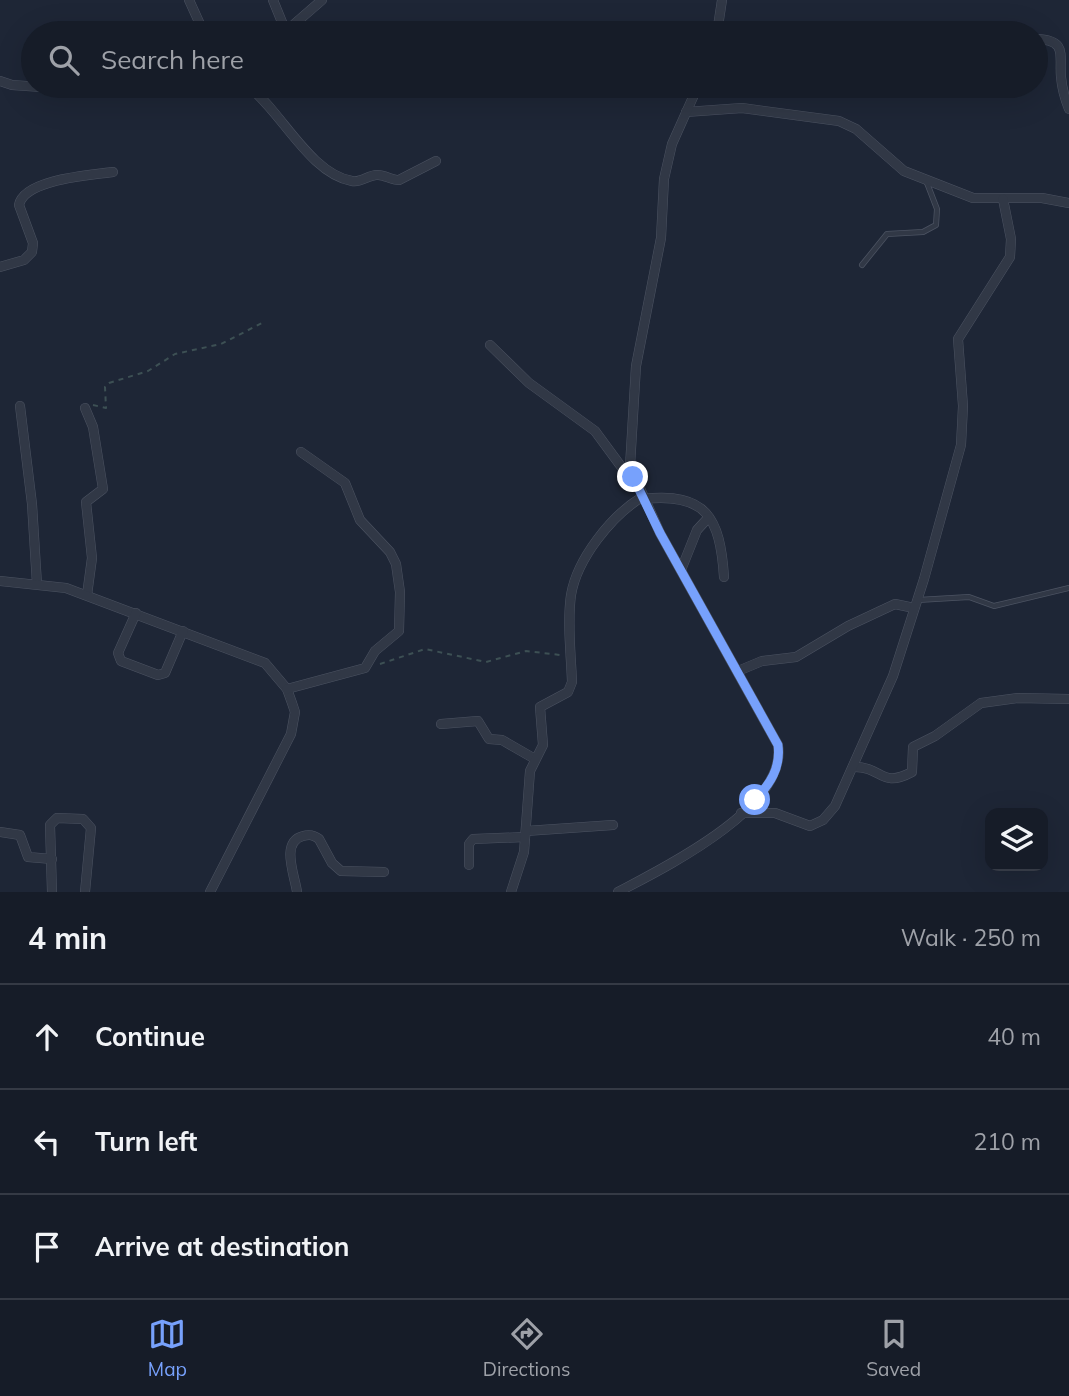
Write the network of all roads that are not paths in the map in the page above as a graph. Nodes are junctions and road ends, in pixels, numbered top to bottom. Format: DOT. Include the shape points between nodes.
graph roads {
  1 [pos="189,0"];
  2 [pos="273,0"];
  3 [pos="322,0"];
  4 [pos="722,0"];
  5 [pos="199,21"];
  6 [pos="281,21"];
  7 [pos="298,21"];
  8 [pos="719,21"];
  9 [pos="1048,42"];
  10 [pos="0,80"];
  11 [pos="21,86"];
  12 [pos="263,98"];
  13 [pos="692,98"];
  14 [pos="1069,110"];
  15 [pos="686,112"];
  16 [pos="436,161"];
  17 [pos="113,172"];
  18 [pos="926,181"];
  19 [pos="1003,199"];
  20 [pos="1069,203"];
  21 [pos="862,265"];
  22 [pos="0,267"];
  23 [pos="490,345"];
  24 [pos="20,406"];
  25 [pos="85,408"];
  26 [pos="301,452"];
  27 [pos="641,494"];
  28 [pos="708,518"];
  29 [pos="681,570"];
  30 [pos="724,577"];
  31 [pos="0,581"];
  32 [pos="37,583"];
  33 [pos="1069,588"];
  34 [pos="87,595"];
  35 [pos="916,604"];
  36 [pos="135,613"];
  37 [pos="183,631"];
  38 [pos="738,671"];
  39 [pos="287,690"];
  40 [pos="1069,699"];
  41 [pos="441,724"];
  42 [pos="536,759"];
  43 [pos="853,767"];
  44 [pos="741,813"];
  45 [pos="613,825"];
  46 [pos="0,832"];
  47 [pos="526,834"];
  48 [pos="52,859"];
  49 [pos="469,865"];
  50 [pos="384,872"];
  51 [pos="52,892"];
  52 [pos="85,892"];
  53 [pos="210,892"];
  54 [pos="297,892"];
  55 [pos="511,892"];
  56 [pos="618,892"];
  1 -- 5 [label="street"];
  2 -- 6 [label="street"];
  3 -- 7 [label="street"];
  4 -- 8 [label="street"];
  9 -- 14 [label="street" via="1062,53 1061,78"];
  10 -- 11 [label="street"];
  12 -- 16 [label="street" via="313,158 344,179 360,181 377,174 399,180"];
  13 -- 15 [label="street"];
  15 -- 18 [label="street" via="742,108 839,121 856,129 904,171"];
  15 -- 27 [label="street" via="664,179 661,238 636,366 630,466"];
  17 -- 22 [label="street" via="64,177 20,199 34,248 24,261"];
  18 -- 19 [label="street" via="973,198"];
  18 -- 21 [label="lane" via="937,209 936,225 922,232 887,234"];
  19 -- 20 [label="street"];
  19 -- 35 [label="street" via="1010,257 958,339 961,445"];
  23 -- 27 [label="street" via="529,383 595,430"];
  24 -- 32 [label="street"];
  25 -- 34 [label="street" via="93,427 103,489 86,502 92,558"];
  26 -- 39 [label="street" via="345,483 360,520 390,552 396,564 399,628 375,651 368,666"];
  27 -- 28 [label="street" via="690,500"];
  27 -- 29 [label="street"];
  27 -- 42 [label="street" via="611,519 575,583 570,605 570,688 540,707 543,739"];
  28 -- 29 [label="street" via="697,530"];
  28 -- 30 [label="street" via="721,546"];
  29 -- 38 [label="street"];
  31 -- 32 [label="street"];
  32 -- 34 [label="street"];
  33 -- 35 [label="lane" via="994,606 969,597"];
  34 -- 36 [label="street"];
  35 -- 38 [label="street" via="895,604 796,657 762,661"];
  35 -- 43 [label="street" via="893,676"];
  36 -- 37 [label="street"];
  36 -- 37 [label="street" via="118,653 121,661 158,675 165,673"];
  37 -- 39 [label="street" via="265,663"];
  38 -- 44 [label="street" via="779,752 769,784"];
  39 -- 53 [label="street" via="295,712 291,734"];
  40 -- 43 [label="street" via="1004,699 981,704 913,747 912,772 894,779 884,779 871,767"];
  41 -- 42 [label="street" via="478,721 489,739 502,740"];
  42 -- 47 [label="street" via="528,782"];
  43 -- 44 [label="street" via="835,806 817,823 801,825 775,813"];
  44 -- 56 [label="street" via="698,848"];
  45 -- 47 [label="street"];
  46 -- 48 [label="street" via="20,835 28,858"];
  47 -- 49 [label="street" via="473,839"];
  47 -- 55 [label="street"];
  48 -- 51 [label="street"];
  48 -- 52 [label="street" via="52,822 57,818 88,823 91,835"];
  50 -- 54 [label="street" via="341,871 319,839 303,836 290,848"];
}
